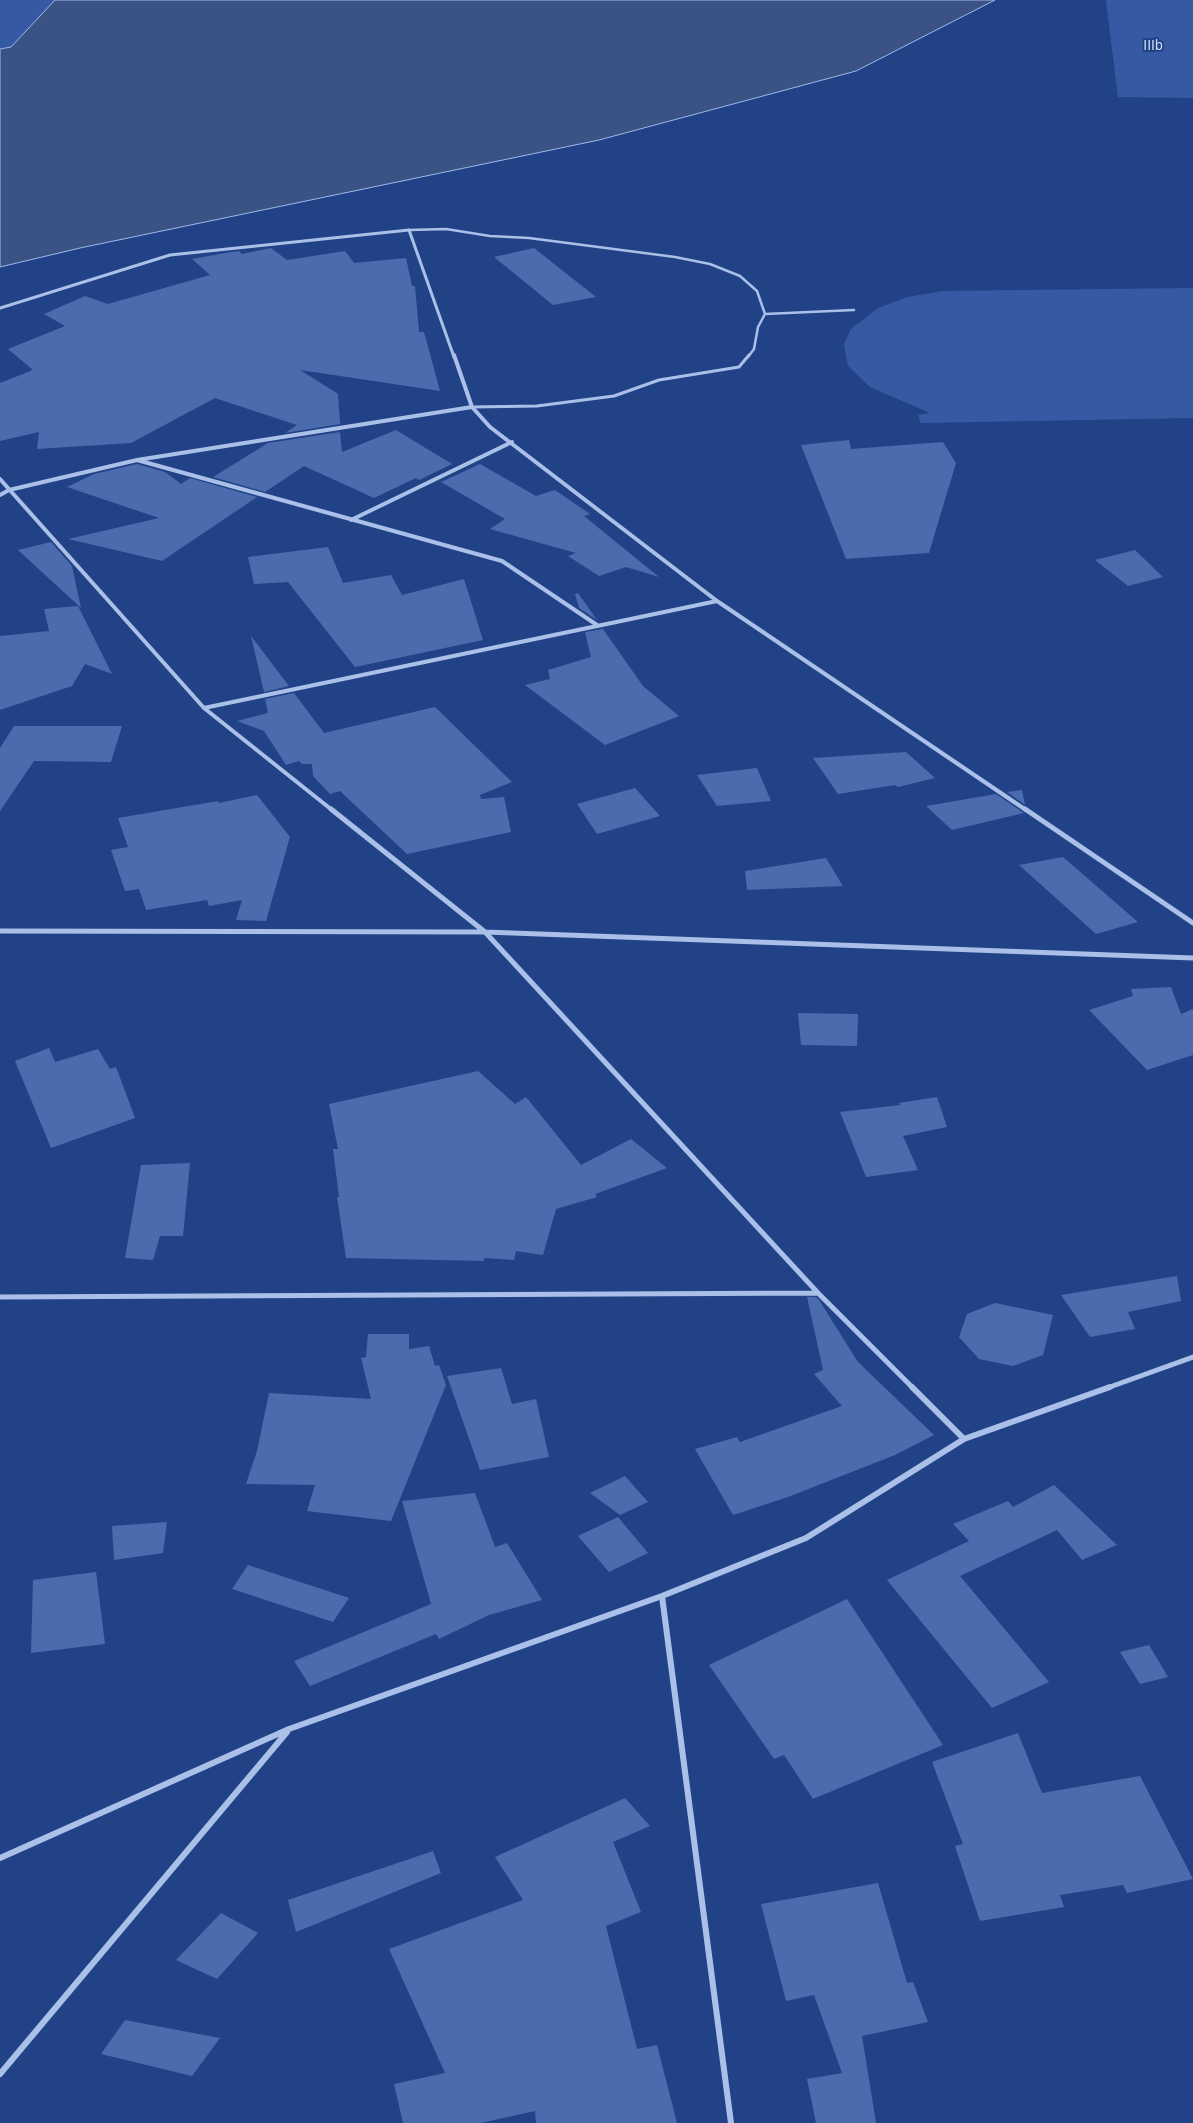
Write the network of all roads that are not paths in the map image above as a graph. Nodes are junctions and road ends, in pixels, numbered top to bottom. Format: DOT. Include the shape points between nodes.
graph roads {
  1 [pos="408,230"];
  2 [pos="0,308"];
  3 [pos="854,310"];
  4 [pos="765,314"];
  5 [pos="472,407"];
  6 [pos="512,442"];
  7 [pos="137,460"];
  8 [pos="0,479"];
  9 [pos="9,490"];
  10 [pos="0,495"];
  11 [pos="351,520"];
  12 [pos="717,601"];
  13 [pos="597,625"];
  14 [pos="204,708"];
  15 [pos="1193,923"];
  16 [pos="0,931"];
  17 [pos="485,932"];
  18 [pos="1193,958"];
  19 [pos="818,1293"];
  20 [pos="0,1297"];
  21 [pos="1193,1357"];
  22 [pos="964,1439"];
  23 [pos="662,1596"];
  24 [pos="289,1729"];
  25 [pos="0,1858"];
  26 [pos="0,2074"];
  27 [pos="731,2123"];
  1 -- 2 [label="street" via="170,255"];
  1 -- 4 [label="lane" via="446,228 710,264 740,276 757,291"];
  1 -- 5 [label="street"];
  3 -- 4 [label="lane"];
  4 -- 5 [label="lane" via="758,327 754,349 739,367 660,380 614,396 537,406"];
  5 -- 6 [label="street" via="490,427"];
  5 -- 7 [label="street"];
  6 -- 11 [label="street"];
  6 -- 12 [label="street"];
  7 -- 9 [label="street"];
  7 -- 11 [label="street"];
  8 -- 9 [label="street"];
  9 -- 10 [label="street"];
  9 -- 14 [label="street"];
  11 -- 13 [label="street" via="502,562"];
  12 -- 13 [label="street"];
  12 -- 15 [label="street"];
  13 -- 14 [label="street"];
  14 -- 17 [label="street"];
  16 -- 17 [label="street"];
  17 -- 18 [label="street"];
  17 -- 19 [label="street"];
  19 -- 20 [label="street"];
  19 -- 22 [label="street"];
  21 -- 22 [label="street"];
  22 -- 23 [label="street" via="806,1538"];
  23 -- 24 [label="street"];
  23 -- 27 [label="street"];
  24 -- 25 [label="street"];
  24 -- 26 [label="street"];
}
